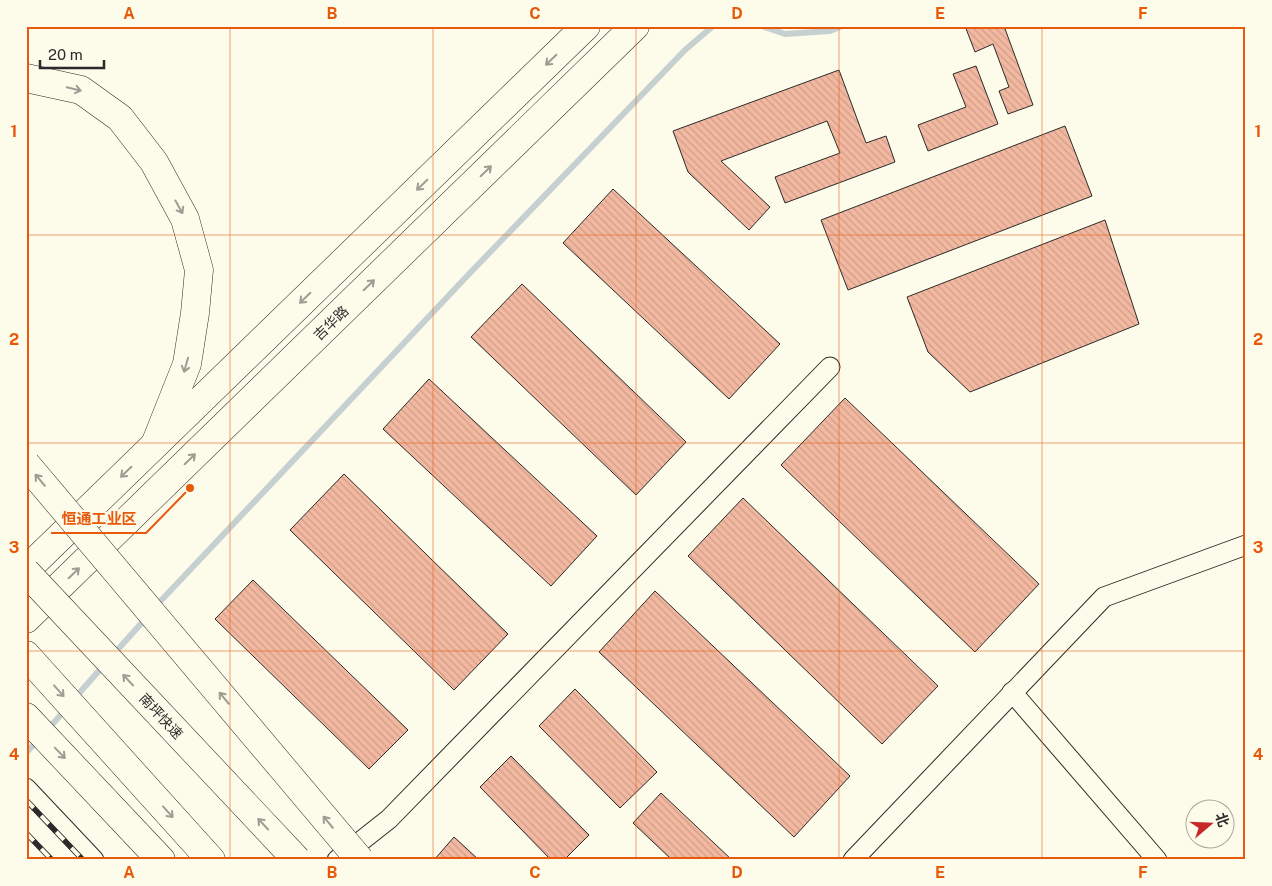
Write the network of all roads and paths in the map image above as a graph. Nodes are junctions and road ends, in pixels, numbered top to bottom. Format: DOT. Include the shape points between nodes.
graph roads {
  1 [pos="586,26"];
  2 [pos="635,26"];
  3 [pos="26,78"];
  4 [pos="830,367"];
  5 [pos="156,442"];
  6 [pos="26,464"];
  7 [pos="1246,545"];
  8 [pos="26,571"];
  9 [pos="26,619"];
  10 [pos="26,655"];
  11 [pos="1012,692"];
  12 [pos="26,718"];
  13 [pos="26,788"];
  14 [pos="94,860"];
  15 [pos="161,860"];
  16 [pos="211,860"];
  17 [pos="297,860"];
  18 [pos="337,860"];
  19 [pos="360,860"];
  20 [pos="853,860"];
  21 [pos="1157,860"];
  1 -- 5 [label="main road, one-way"];
  9 -- 2 [label="main road, 吉华路, one-way"];
  3 -- 5 [label="main road, one-way" via="81,90 120,118 154,162 185,219 199,270 195,313 187,364"];
  4 -- 18 [label="street" via="389,819"];
  5 -- 8 [label="main road, one-way"];
  19 -- 6 [label="main road, one-way, bridge"];
  7 -- 11 [label="street" via="1104,596"];
  17 -- 8 [label="main road, 南坪快速, one-way, bridge"];
  10 -- 16 [label="main road, one-way"];
  11 -- 20 [label="street"];
  11 -- 21 [label="street"];
  12 -- 15 [label="main road, one-way"];
  13 -- 14 [label="street"];
}
